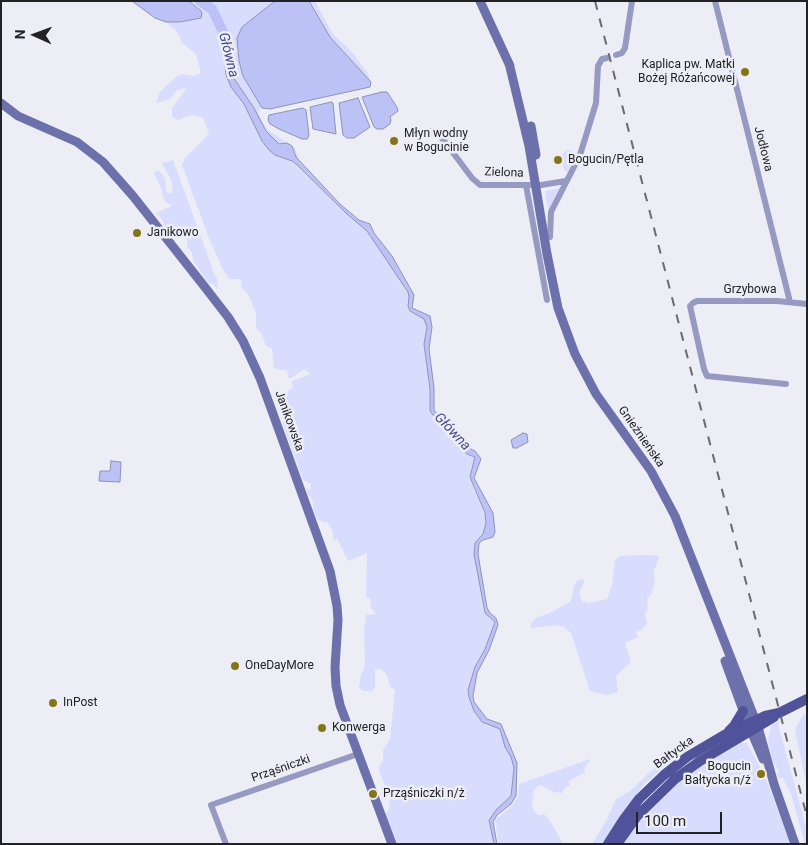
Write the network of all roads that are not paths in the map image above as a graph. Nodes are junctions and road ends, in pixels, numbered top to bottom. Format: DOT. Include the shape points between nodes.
graph roads {
  1 [pos="480,1"];
  2 [pos="632,1"];
  3 [pos="715,1"];
  4 [pos="616,55"];
  5 [pos="607,58"];
  6 [pos="1,103"];
  7 [pos="429,131"];
  8 [pos="566,181"];
  9 [pos="526,185"];
  10 [pos="538,185"];
  11 [pos="550,237"];
  12 [pos="547,300"];
  13 [pos="790,302"];
  14 [pos="807,304"];
  15 [pos="563,320"];
  16 [pos="786,384"];
  17 [pos="696,570"];
  18 [pos="807,699"];
  19 [pos="743,710"];
  20 [pos="753,726"];
  21 [pos="726,734"];
  22 [pos="358,754"];
  23 [pos="226,844"];
  24 [pos="392,844"];
  25 [pos="608,844"];
  26 [pos="617,844"];
  27 [pos="795,844"];
  1 -- 10 [label="main road, Gnieźnieńska" via="525,102"];
  2 -- 4 [label="street" via="625,48"];
  3 -- 13 [label="street, Jodłowa"];
  5 -- 8 [label="street" via="599,62 593,114 580,155"];
  6 -- 22 [label="main road, Janikowska" via="18,116 77,142 103,162 204,286 243,341 260,378 333,583 338,620 334,667 336,686 344,719"];
  7 -- 9 [label="street, Zielona" via="439,135 480,185"];
  8 -- 10 [label="street, Zielona"];
  8 -- 11 [label="street" via="551,212"];
  9 -- 10 [label="street, Zielona"];
  9 -- 12 [label="street"];
  10 -- 11 [label="main road, Gnieźnieńska"];
  10 -- 15 [label="main road, Gnieźnieńska" via="552,281"];
  11 -- 15 [label="main road, Gnieźnieńska"];
  13 -- 14 [label="street, Grzybowa"];
  13 -- 16 [label="street, Grzybowa" via="697,301 690,310 707,376"];
  15 -- 17 [label="main road, Gnieźnieńska" via="596,394 665,496"];
  17 -- 19 [label="main road, Gnieźnieńska"];
  17 -- 20 [label="main road, Gnieźnieńska"];
  18 -- 20 [label="main road, Bałtycka"];
  19 -- 20 [label="main road, Gnieźnieńska"];
  19 -- 21 [label="main road"];
  20 -- 21 [label="main road, Bałtycka"];
  20 -- 26 [label="main road, Bałtycka" via="675,779 638,816"];
  20 -- 27 [label="main road, Gnieźnieńska"];
  21 -- 25 [label="main road, Bałtycka" via="687,757 658,780 632,809"];
  22 -- 23 [label="street, Prząśniczki" via="211,805"];
  22 -- 24 [label="main road, Janikowska"];
}
